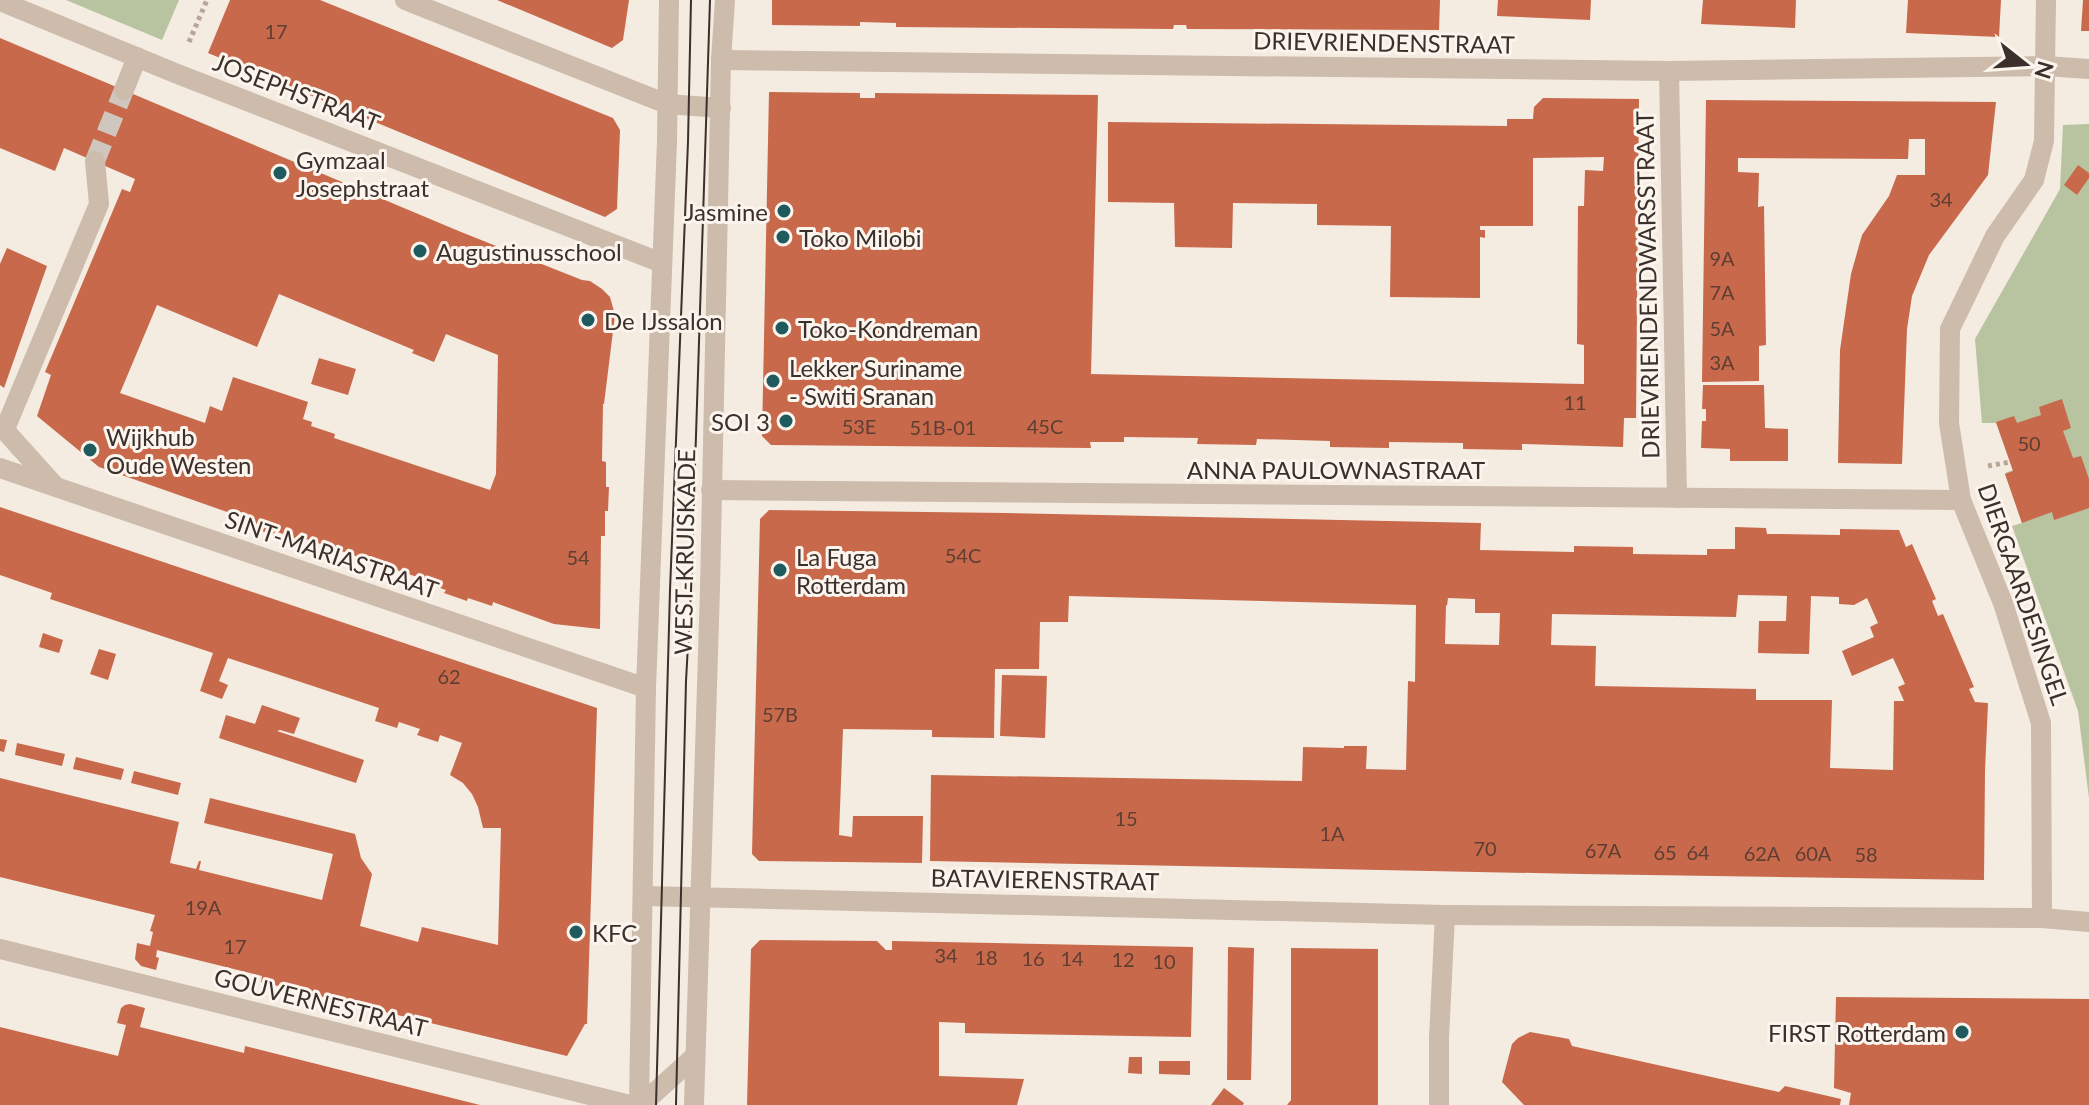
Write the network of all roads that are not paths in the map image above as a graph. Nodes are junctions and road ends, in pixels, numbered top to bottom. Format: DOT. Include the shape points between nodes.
graph roads {
  1 [pos="405,0"];
  2 [pos="669,0"];
  3 [pos="725,0"];
  4 [pos="2046,0"];
  5 [pos="0,1"];
  6 [pos="137,57"];
  7 [pos="721,60"];
  8 [pos="2045,66"];
  9 [pos="2089,69"];
  10 [pos="1669,71"];
  11 [pos="124,90"];
  12 [pos="667,104"];
  13 [pos="721,108"];
  14 [pos="95,161"];
  15 [pos="662,263"];
  16 [pos="3,427"];
  17 [pos="0,468"];
  18 [pos="56,487"];
  19 [pos="711,490"];
  20 [pos="1677,498"];
  21 [pos="1961,500"];
  22 [pos="646,688"];
  23 [pos="643,896"];
  24 [pos="701,897"];
  25 [pos="1445,915"];
  26 [pos="2042,918"];
  27 [pos="2089,922"];
  28 [pos="0,949"];
  29 [pos="694,1057"];
  30 [pos="630,1105"];
  31 [pos="640,1105"];
  32 [pos="694,1105"];
  33 [pos="1439,1105"];
  1 -- 12 [label="street"];
  2 -- 12 [label="street, WEST-KRUISKADE"];
  3 -- 7 [label="street, WEST-KRUISKADE"];
  4 -- 8 [label="street, DIERGAARDESINGEL"];
  5 -- 6 [label="street, JOSEPHSTRAAT"];
  6 -- 11 [label="street"];
  6 -- 15 [label="street, JOSEPHSTRAAT"];
  7 -- 10 [label="street, DRIEVRIENDENSTRAAT"];
  7 -- 13 [label="street, WEST-KRUISKADE"];
  8 -- 9 [label="street"];
  8 -- 10 [label="street, DRIEVRIENDENSTRAAT"];
  8 -- 21 [label="street, DIERGAARDESINGEL" via="2044,141 2034,180 1995,236 1950,329 1949,423"];
  10 -- 20 [label="street, DRIEVRIENDENDWARSSTRAAT"];
  12 -- 13 [label="street"];
  12 -- 15 [label="street, WEST-KRUISKADE"];
  13 -- 19 [label="street, WEST-KRUISKADE"];
  14 -- 16 [label="street" via="99,204"];
  15 -- 22 [label="street, WEST-KRUISKADE"];
  16 -- 18 [label="street"];
  17 -- 18 [label="street, SINT-MARIASTRAAT"];
  18 -- 22 [label="street, SINT-MARIASTRAAT"];
  19 -- 20 [label="street, ANNA PAULOWNASTRAAT"];
  19 -- 24 [label="street, WEST-KRUISKADE"];
  20 -- 21 [label="street, ANNA PAULOWNASTRAAT"];
  21 -- 26 [label="street, DIERGAARDESINGEL" via="2003,603 2041,723"];
  22 -- 23 [label="street, WEST-KRUISKADE"];
  23 -- 24 [label="street, BATAVIERENSTRAAT"];
  23 -- 31 [label="street, WEST-KRUISKADE"];
  24 -- 25 [label="street, BATAVIERENSTRAAT"];
  24 -- 29 [label="street, WEST-KRUISKADE"];
  25 -- 26 [label="street"];
  25 -- 33 [label="street"];
  26 -- 27 [label="street"];
  28 -- 30 [label="street, GOUVERNESTRAAT"];
  29 -- 31 [label="street"];
  29 -- 32 [label="street, WEST-KRUISKADE"];
}
